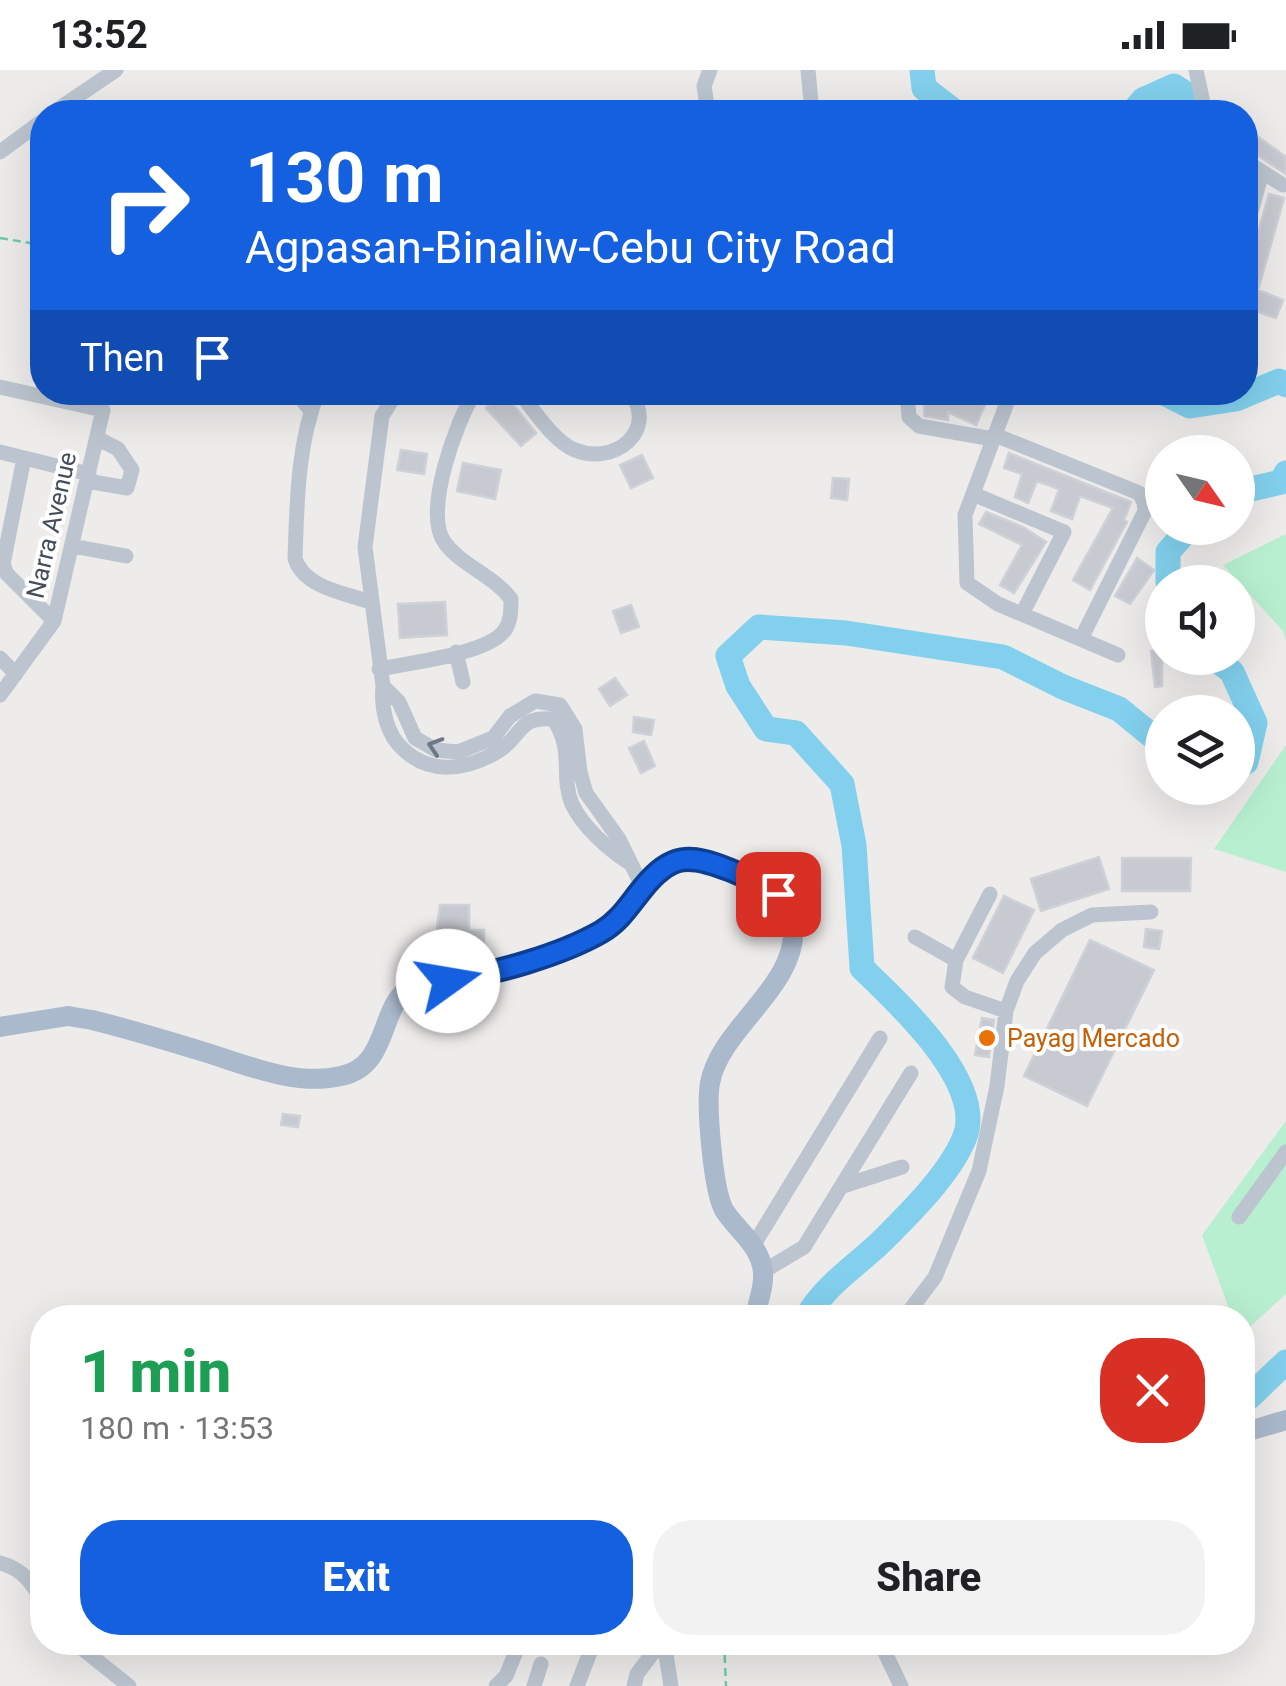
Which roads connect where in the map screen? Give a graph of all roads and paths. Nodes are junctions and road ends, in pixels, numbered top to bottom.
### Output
1 (116, 70) edge
2 (710, 70) edge
3 (808, 70) edge
4 (1196, 70) edge
5 (72, 100) edge
6 (706, 100) edge
7 (809, 100) edge
8 (1202, 100) edge
9 (30, 130) edge
10 (0, 152) edge
11 (1258, 170) edge
12 (1262, 173) junction
13 (1283, 185) dead end
14 (1258, 187) edge
15 (0, 238) edge
16 (30, 244) edge
17 (0, 387) edge
18 (30, 394) edge
19 (81, 405) edge
20 (306, 405) edge
21 (313, 405) edge
22 (389, 405) edge
23 (467, 405) edge
24 (531, 405) edge
25 (639, 405) edge
26 (908, 405) edge
27 (1006, 405) edge
28 (311, 411) junction
29 (994, 437) junction
30 (97, 438) junction
31 (0, 452) edge
32 (24, 458) junction
33 (88, 478) junction
34 (973, 494) junction
35 (72, 546) junction
36 (126, 556) dead end
37 (370, 602) junction
38 (1022, 614) junction
39 (54, 620) junction
40 (1081, 639) junction
41 (456, 652) junction
42 (1118, 655) dead end
43 (0, 658) edge
44 (16, 674) junction
45 (381, 678) junction
46 (463, 682) dead end
47 (0, 695) edge
48 (586, 793) junction
49 (572, 804) junction
50 (628, 862) junction
51 (643, 888) junction
52 (990, 894) dead end
53 (1151, 912) dead end
54 (915, 937) dead end
55 (956, 960) junction
56 (1006, 1012) junction
57 (0, 1026) edge
58 (880, 1038) dead end
59 (911, 1073) dead end
60 (1286, 1152) edge
61 (902, 1167) dead end
62 (843, 1186) junction
63 (1239, 1217) dead end
64 (754, 1246) junction
65 (764, 1271) junction
66 (757, 1305) edge
67 (914, 1305) edge
68 (1286, 1420) edge
69 (1255, 1430) edge
70 (0, 1563) edge
71 (30, 1586) edge
72 (90, 1655) edge
73 (515, 1655) edge
74 (589, 1655) edge
75 (652, 1655) edge
76 (665, 1655) edge
77 (725, 1655) edge
78 (886, 1655) edge
79 (541, 1664) dead end
80 (128, 1686) edge
81 (496, 1686) edge
82 (534, 1686) edge
83 (577, 1686) edge
84 (634, 1686) edge
85 (670, 1686) edge
86 (726, 1686) edge
87 (901, 1686) edge

1 - 5 street
2 - 6 street
3 - 7 street
4 - 8 street
9 - 10 street
11 - 12 street
12 - 13 street
12 - 14 street
15 - 16 path
17 - 18 street, Narra Avenue
19 - 30 street, Narra Avenue
20 - 28 street
21 - 28 street
22 - 37 street
23 - 41 street
24 - 25 street
26 - 29 street
27 - 29 street
28 - 37 street
29 - 34 street
29 - 40 street
30 - 33 street, Narra Avenue
30 - 33 street
31 - 32 street
32 - 33 street
32 - 39 street
33 - 35 street, Narra Avenue
34 - 38 street
34 - 38 street
35 - 36 street
35 - 39 street, Narra Avenue
37 - 45 street
38 - 40 street
39 - 44 street, Narra Avenue
40 - 42 street
41 - 45 street
41 - 46 street
43 - 44 street
44 - 47 street, Narra Avenue
48 -> 45 street
45 - 49 street
48 - 49 street
48 - 50 street
49 - 50 street
50 - 51 street
51 - 57 main road
51 - 64 main road
52 - 55 street
53 - 56 street
54 - 55 street
55 - 56 street
56 - 67 street
58 - 64 street
59 - 62 street
60 - 63 street
61 - 62 street
62 - 65 street
64 - 65 main road
65 - 66 main road
68 - 69 main road
70 - 71 street
72 - 80 street
73 - 81 street
74 - 83 street
75 - 84 street
76 - 85 street
77 - 86 path
78 - 87 street
79 - 82 street

